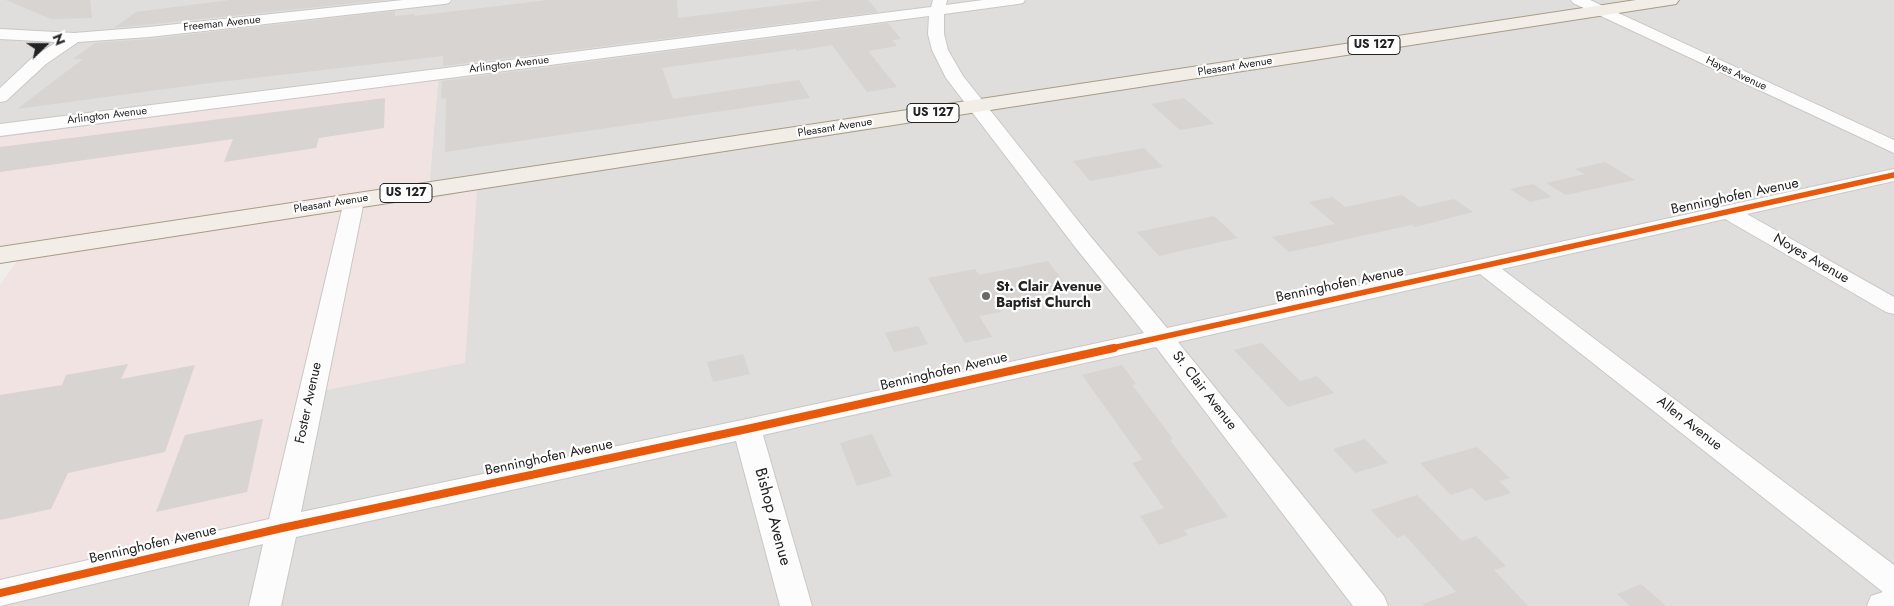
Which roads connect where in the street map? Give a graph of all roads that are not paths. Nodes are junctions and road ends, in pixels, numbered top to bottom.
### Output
1 (444, 0) edge
2 (1018, 0) edge
3 (1578, 0) edge
4 (1670, 0) edge
5 (396, 3) edge
6 (939, 5) edge
7 (1601, 11) junction
8 (0, 34) edge
9 (74, 38) junction
10 (0, 97) edge
11 (979, 106) junction
12 (0, 130) edge
13 (1894, 147) edge
14 (1894, 175) edge
15 (354, 201) junction
16 (1727, 211) junction
17 (0, 255) edge
18 (1484, 266) junction
19 (1894, 307) edge
20 (1161, 337) junction
21 (747, 429) junction
22 (282, 528) junction
23 (1894, 582) edge
24 (0, 593) edge
25 (1894, 602) edge
26 (265, 606) edge
27 (796, 606) edge
28 (1372, 606) edge
29 (1883, 606) edge

1 - 5 street, Freeman Avenue
2 - 6 street, Arlington Avenue
3 - 7 street, Hayes Avenue
4 - 7 main road, Pleasant Avenue / US 127
5 - 9 street, Freeman Avenue
6 - 11 street, St. Clair Avenue
6 - 12 street, Arlington Avenue
7 - 11 main road, Pleasant Avenue / US 127
7 - 13 street, Hayes Avenue
8 - 9 street, Freeman Avenue
9 - 10 street
11 - 15 main road, Pleasant Avenue / US 127
11 - 20 street, St. Clair Avenue
14 - 16 street, Benninghofen Avenue
15 - 17 main road, Pleasant Avenue / US 127
15 - 22 street, Foster Avenue
16 - 18 street, Benninghofen Avenue
16 - 19 street, Noyes Avenue
18 - 20 street, Benninghofen Avenue
18 - 23 street, Allen Avenue
20 - 21 street, Benninghofen Avenue
20 - 28 street, St. Clair Avenue
21 - 22 street, Benninghofen Avenue
21 - 27 street, Bishop Avenue
22 - 24 street, Benninghofen Avenue
22 - 26 street, Foster Avenue
25 - 29 street

